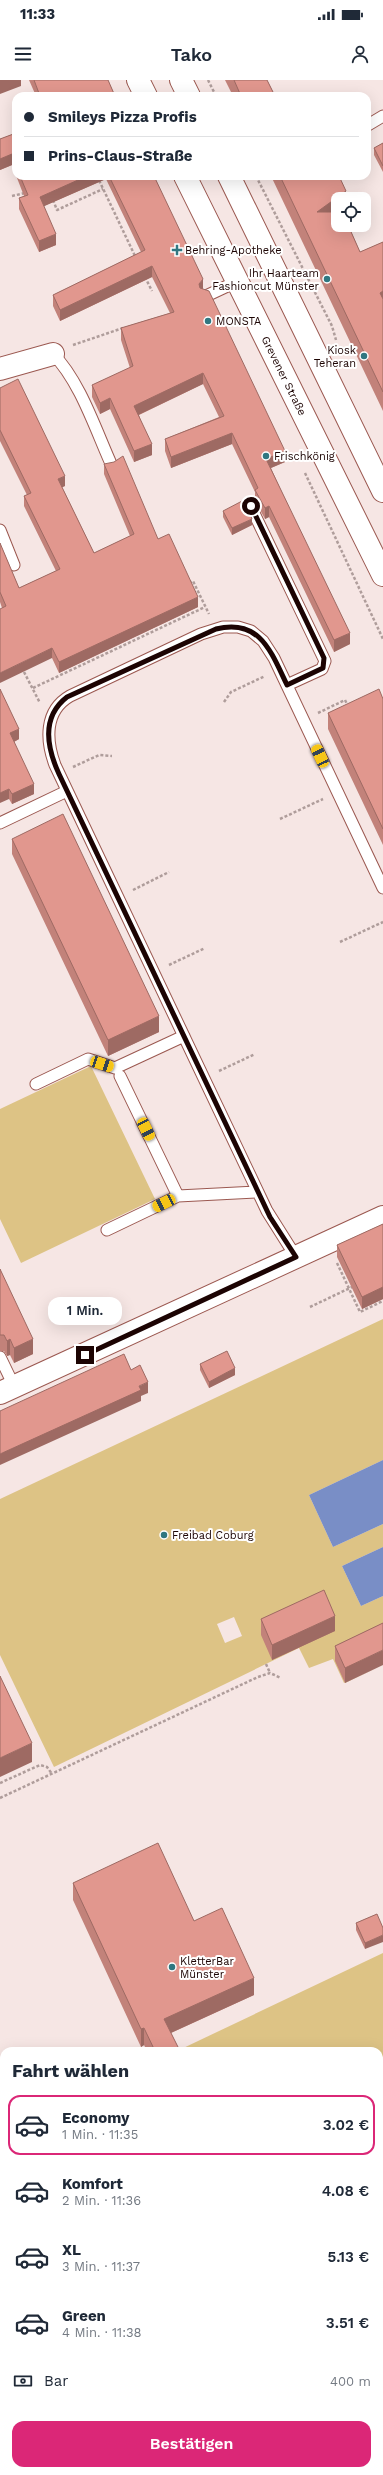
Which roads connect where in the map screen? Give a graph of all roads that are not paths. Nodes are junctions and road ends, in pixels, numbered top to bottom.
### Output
1 (138, 80) edge
2 (181, 80) edge
3 (144, 92) edge
4 (187, 92) edge
5 (383, 116) edge
6 (371, 123) edge
7 (187, 180) edge
8 (231, 180) edge
9 (238, 281) junction
10 (206, 296) edge
11 (53, 354) joint
12 (0, 369) edge
13 (112, 466) edge
14 (383, 491) edge
15 (251, 506) dead end
16 (0, 530) edge
17 (14, 565) dead end
18 (383, 575) edge
19 (287, 685) junction
20 (67, 791) junction
21 (0, 823) edge
22 (383, 888) edge
23 (184, 1036) junction
24 (120, 1076) dead end
25 (44, 1083) dead end
26 (258, 1192) junction
27 (178, 1196) junction
28 (383, 1217) edge
29 (107, 1230) dead end
30 (296, 1257) junction
31 (0, 1357) edge
32 (7, 1390) edge

1 - 3 main road
2 - 4 main road
5 - 6 lane
7 - 9 main road, Grevener Straße
8 - 14 main road
9 - 10 lane
9 - 18 main road, Grevener Straße
11 - 12 main road
11 - 13 lane
15 - 19 lane
16 - 17 lane
19 - 20 lane
19 - 22 lane
20 - 21 lane
20 - 23 lane
23 - 25 lane
23 - 26 lane
24 - 27 lane
26 - 27 lane
26 - 30 lane
27 - 29 lane
28 - 30 main road
30 - 32 main road
31 - 32 lane

